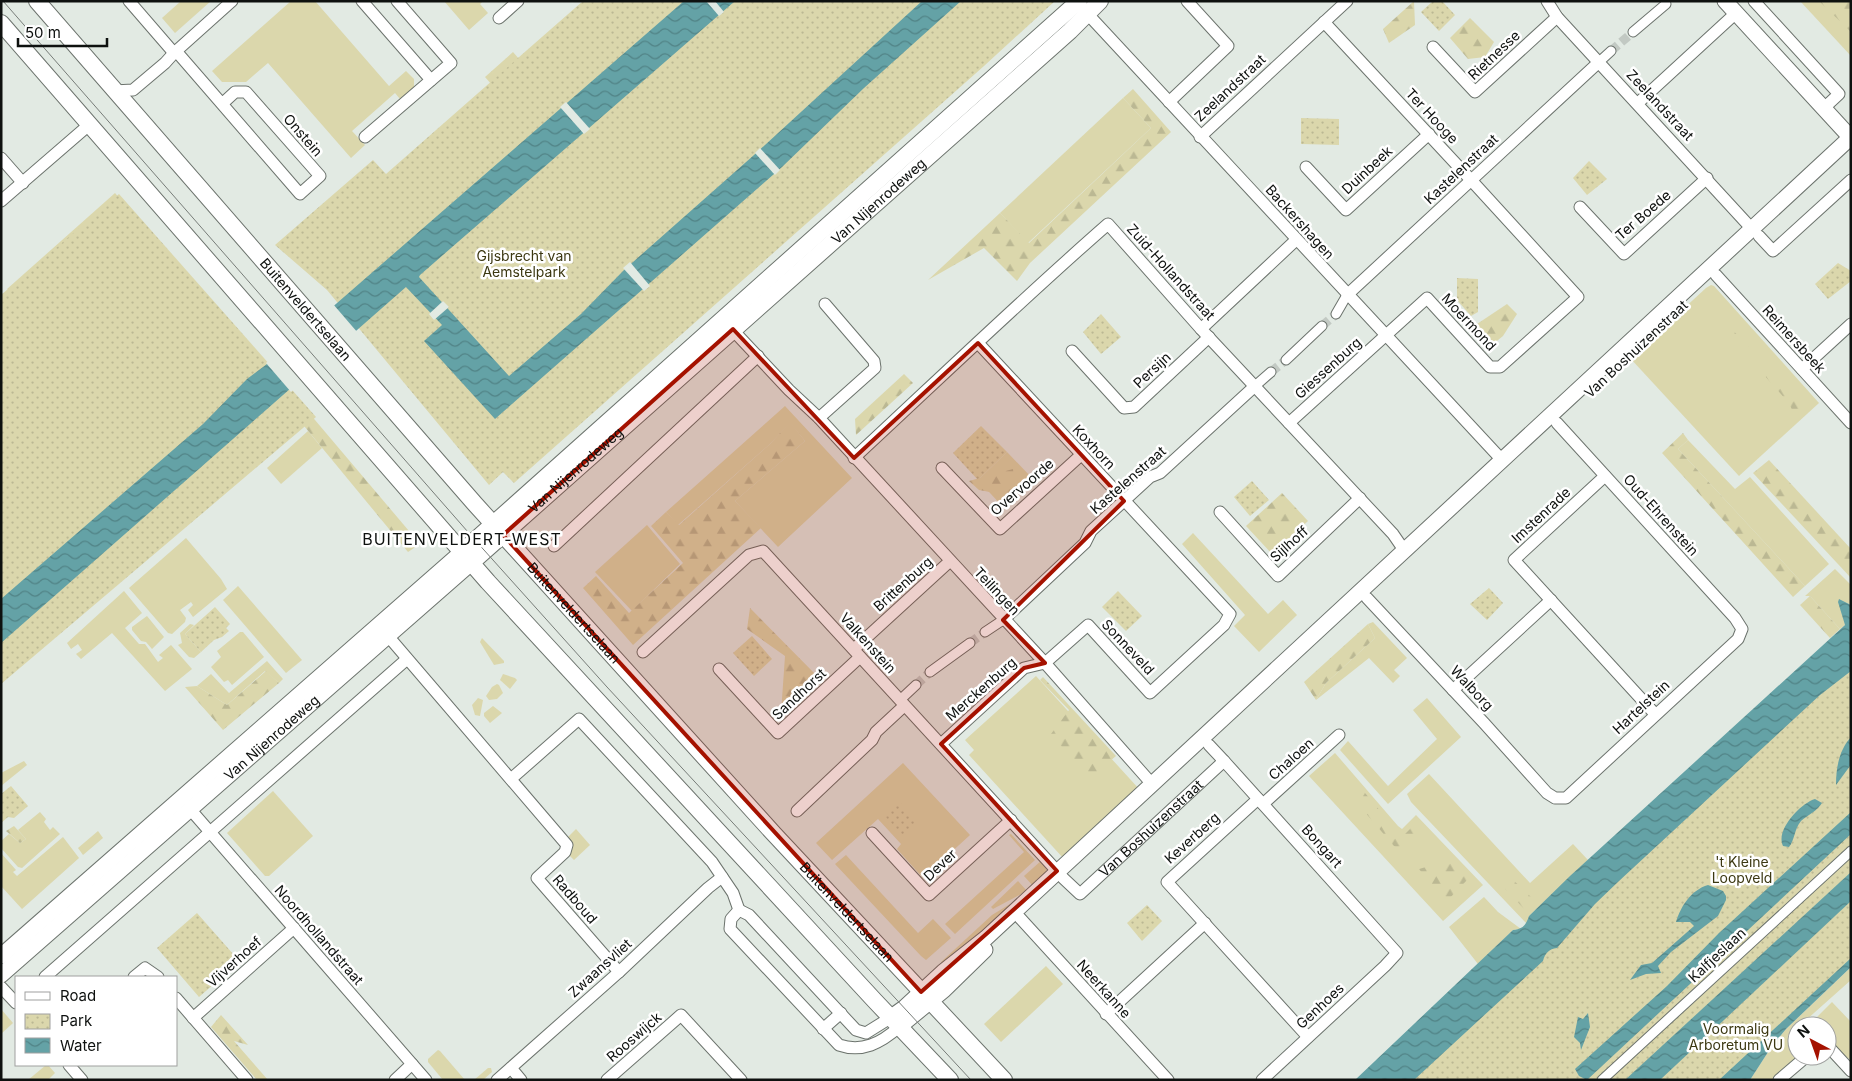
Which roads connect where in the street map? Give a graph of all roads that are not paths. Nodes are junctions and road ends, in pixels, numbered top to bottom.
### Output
1 (37, 1) edge
2 (129, 1) edge
3 (232, 1) edge
4 (362, 1) edge
5 (397, 1) edge
6 (518, 1) edge
7 (1100, 1) edge
8 (1187, 1) edge
9 (1347, 1) edge
10 (1725, 1) edge
11 (1754, 1) edge
12 (1549, 2) edge
13 (1666, 4) dead end
14 (1081, 6) edge
15 (1736, 13) junction
16 (1557, 17) junction
17 (499, 18) dead end
18 (1324, 22) junction
19 (1, 23) edge
20 (1633, 32) tunnel mouth
21 (1433, 47) dead end
22 (1611, 51) tunnel mouth
23 (175, 52) junction
24 (1599, 62) junction
25 (431, 80) junction
26 (114, 91) junction
27 (1169, 102) junction
28 (1638, 103) junction
29 (222, 104) junction
30 (1824, 108) junction
31 (90, 124) junction
32 (1429, 134) junction
33 (366, 137) dead end
34 (1200, 137) junction
35 (1851, 137) edge
36 (1851, 150) edge
37 (1, 158) edge
38 (1306, 167) dead end
39 (1707, 178) junction
40 (1471, 180) junction
41 (1851, 180) edge
42 (23, 183) junction
43 (1, 202) edge
44 (1580, 207) dead end
45 (1756, 232) junction
46 (1296, 240) junction
47 (1713, 272) junction
48 (1347, 295) junction
49 (1578, 297) joint
50 (824, 304) dead end
51 (1336, 314) tunnel mouth
52 (728, 324) junction
53 (1851, 324) edge
54 (1322, 326) tunnel mouth
55 (1205, 333) junction
56 (1386, 336) junction
57 (978, 343) junction
58 (1072, 351) dead end
59 (758, 356) junction
60 (1286, 360) tunnel mouth
61 (1802, 369) junction
62 (1272, 372) tunnel mouth
63 (1255, 386) junction
64 (819, 418) junction
65 (1553, 419) junction
66 (1851, 422) edge
67 (1289, 423) junction
68 (1081, 455) junction
69 (854, 458) junction
70 (1506, 463) junction
71 (942, 468) dead end
72 (1605, 476) junction
73 (1360, 498) junction
74 (1124, 501) junction
75 (1220, 512) dead end
76 (498, 529) junction
77 (554, 546) dead end
78 (1407, 555) junction
79 (466, 557) junction
80 (949, 562) junction
81 (1364, 595) junction
82 (1551, 600) junction
83 (1230, 614) joint
84 (1003, 620) junction
85 (1742, 629) joint
86 (985, 632) tunnel mouth
87 (388, 636) junction
88 (970, 643) tunnel mouth
89 (643, 652) dead end
90 (857, 653) junction
91 (407, 659) junction
92 (1045, 663) junction
93 (719, 669) dead end
94 (930, 672) tunnel mouth
95 (916, 685) tunnel mouth
96 (1454, 690) junction
97 (902, 703) junction
98 (1655, 714) junction
99 (1339, 735) dead end
100 (1206, 741) junction
101 (941, 744) junction
102 (1224, 761) junction
103 (511, 779) junction
104 (1155, 787) junction
105 (1555, 798) joint
106 (1260, 802) junction
107 (190, 809) junction
108 (797, 811) dead end
109 (1011, 820) junction
110 (210, 831) junction
111 (872, 833) dead end
112 (1851, 851) edge
113 (1060, 874) junction
114 (722, 877) junction
115 (739, 910) junction
116 (1017, 915) junction
117 (1205, 923) junction
118 (294, 928) junction
119 (1396, 953) joint
120 (1, 956) edge
121 (619, 972) junction
122 (1, 975) edge
123 (46, 976) edge
124 (135, 976) edge
125 (156, 976) edge
126 (1, 987) edge
127 (926, 996) junction
128 (178, 1000) edge
129 (15, 1002) edge
130 (841, 1013) junction
131 (1106, 1014) junction
132 (193, 1018) junction
133 (895, 1022) junction
134 (823, 1029) junction
135 (1308, 1037) junction
136 (1837, 1056) edge
137 (412, 1064) junction
138 (70, 1066) edge
139 (1795, 1066) edge
140 (511, 1068) junction
141 (1851, 1071) edge
142 (82, 1080) edge
143 (247, 1080) edge
144 (394, 1080) edge
145 (426, 1080) edge
146 (497, 1080) edge
147 (521, 1080) edge
148 (608, 1080) edge
149 (741, 1080) edge
150 (950, 1080) edge
151 (1004, 1080) edge
152 (1168, 1080) edge
153 (1262, 1080) edge
154 (1602, 1080) edge
155 (1779, 1080) edge

1 - 26 main road, Buitenveldertselaan
2 - 23 street, Onstein
3 - 23 street
4 - 25 street
5 - 25 street
6 - 17 street
7 - 14 main road, Van Nijenrodeweg
8 - 27 street
9 - 18 street, Zeelandstraat
10 - 15 street
11 - 30 street
12 - 16 street, Zeelandstraat
13 - 20 street
14 - 27 street, Backershagen
14 - 52 main road, Van Nijenrodeweg
15 - 28 street
15 - 30 street
16 - 21 street, Rietnesse
16 - 24 street, Zeelandstraat
18 - 32 street, Ter Hooge
18 - 34 street, Zeelandstraat
19 - 31 main road
22 - 24 street, Kastelenstraat
23 - 26 street
23 - 29 street, Onstein
24 - 28 street, Zeelandstraat
24 - 40 street, Kastelenstraat
25 - 33 street
26 - 76 main road, Buitenveldertselaan
27 - 34 street, Backershagen
28 - 39 street, Zeelandstraat
29 - 29 street, Onstein
30 - 35 street
31 - 42 street
31 - 79 main road
32 - 38 street, Duinbeek
32 - 40 street, Ter Hooge
34 - 46 street, Backershagen
35 - 45 street, Van Boshuizenstraat
36 - 45 street, Van Boshuizenstraat
37 - 42 street
39 - 44 street, Ter Boede
39 - 45 street, Zeelandstraat
40 - 48 street, Kastelenstraat
40 - 49 street, Ter Hooge
41 - 45 street
42 - 43 street
45 - 47 street, Van Boshuizenstraat
46 - 48 street, Backershagen
46 - 55 street
47 - 61 street, Reimersbeek
47 - 65 street, Van Boshuizenstraat
48 - 51 street, Kastelenstraat
48 - 56 street, Backershagen
49 - 56 street, Moermond
50 - 64 street
52 - 59 street, Teilingen
52 - 76 main road, Van Nijenrodeweg
53 - 61 street
54 - 60 street
55 - 57 street, Zuid-Hollandstraat
55 - 58 street, Persijn
55 - 63 street, Zuid-Hollandstraat
56 - 67 street, Giessenburg
56 - 70 street, Backershagen
57 - 68 street, Koxhorn
57 - 69 street, Zuid-Hollandstraat
59 - 64 street, Teilingen
59 - 77 street
61 - 66 street, Reimersbeek
62 - 63 street, Kastelenstraat
63 - 67 street, Zuid-Hollandstraat
63 - 74 street, Kastelenstraat
64 - 69 street, Teilingen
65 - 70 street, Van Boshuizenstraat
65 - 72 street, Oud-Ehrenstein
67 - 73 street, Zuid-Hollandstraat
68 - 71 street, Overvoorde
68 - 74 street, Koxhorn
69 - 80 street, Teilingen
70 - 78 street, Van Boshuizenstraat
72 - 82 street, Imstenrade
72 - 85 street, Oud-Ehrenstein
73 - 75 street, Sijlhoff
73 - 78 street, Zuid-Hollandstraat
74 - 83 street, Koxhorn
74 - 84 street, Kastelenstraat
76 - 79 main road, Van Nijenrodeweg
76 - 127 main road, Buitenveldertselaan
78 - 81 street, Van Boshuizenstraat
79 - 87 street, Van Nijenrodeweg
79 - 120 street, Van Nijenrodeweg
79 - 133 main road
80 - 84 street, Teilingen
80 - 90 street, Brittenburg
81 - 96 street, Walborg
81 - 100 street, Van Boshuizenstraat
82 - 96 street
82 - 98 street, Imstenrade
83 - 92 street, Sonneveld
84 - 86 street, Kastelenstraat
84 - 92 street, Teilingen
85 - 98 street, Hartelstein
87 - 91 street, Radboud
87 - 107 street, Van Nijenrodeweg
88 - 94 street
89 - 90 street, Valkenstein
90 - 93 street, Sandhorst
90 - 97 street, Valkenstein
91 - 103 street, Radboud
91 - 110 street
92 - 101 street, Merckenburg
92 - 104 street, Teilingen
95 - 97 street
96 - 105 street, Walborg
97 - 101 street, Valkenstein
97 - 108 street
98 - 105 street, Hartelstein
99 - 106 street, Chaloen
100 - 102 street
100 - 104 street, Van Boshuizenstraat
101 - 109 street, Valkenstein
102 - 106 street, Bongart
102 - 113 street, Van Boshuizenstraat
103 - 114 street
103 - 121 street, Radboud
104 - 113 street, Van Boshuizenstraat
106 - 117 street, Keverberg
106 - 119 street, Bongart
107 - 110 street, Noordhollandstraat
107 - 122 street, Van Nijenrodeweg
109 - 111 street, Dever
109 - 113 street, Valkenstein
110 - 118 street, Noordhollandstraat
110 - 123 street
112 - 154 street, Kalfjeslaan
113 - 116 street, Van Boshuizenstraat
114 - 115 street
114 - 121 street, Zwaansvliet
115 - 130 street
115 - 134 street
116 - 127 street, Van Boshuizenstraat
116 - 131 street, Neerkanne
117 - 131 street
117 - 135 street, Keverberg
118 - 132 street, Vijverhoef
118 - 137 street, Noordhollandstraat
119 - 135 street, Genhoes
121 - 140 street, Zwaansvliet
124 - 125 street
126 - 129 street
127 - 133 street, Van Boshuizenstraat
127 - 151 main road, Buitenveldertselaan
128 - 132 street
130 - 133 street
130 - 134 street
131 - 152 street, Neerkanne
132 - 143 street
133 - 134 street
133 - 150 main road
135 - 153 street, Genhoes
136 - 141 street
137 - 144 street
137 - 145 street, Noordhollandstraat
138 - 142 street
139 - 155 street
140 - 146 street, Zwaansvliet
140 - 147 street
148 - 149 street, Rooswijck

